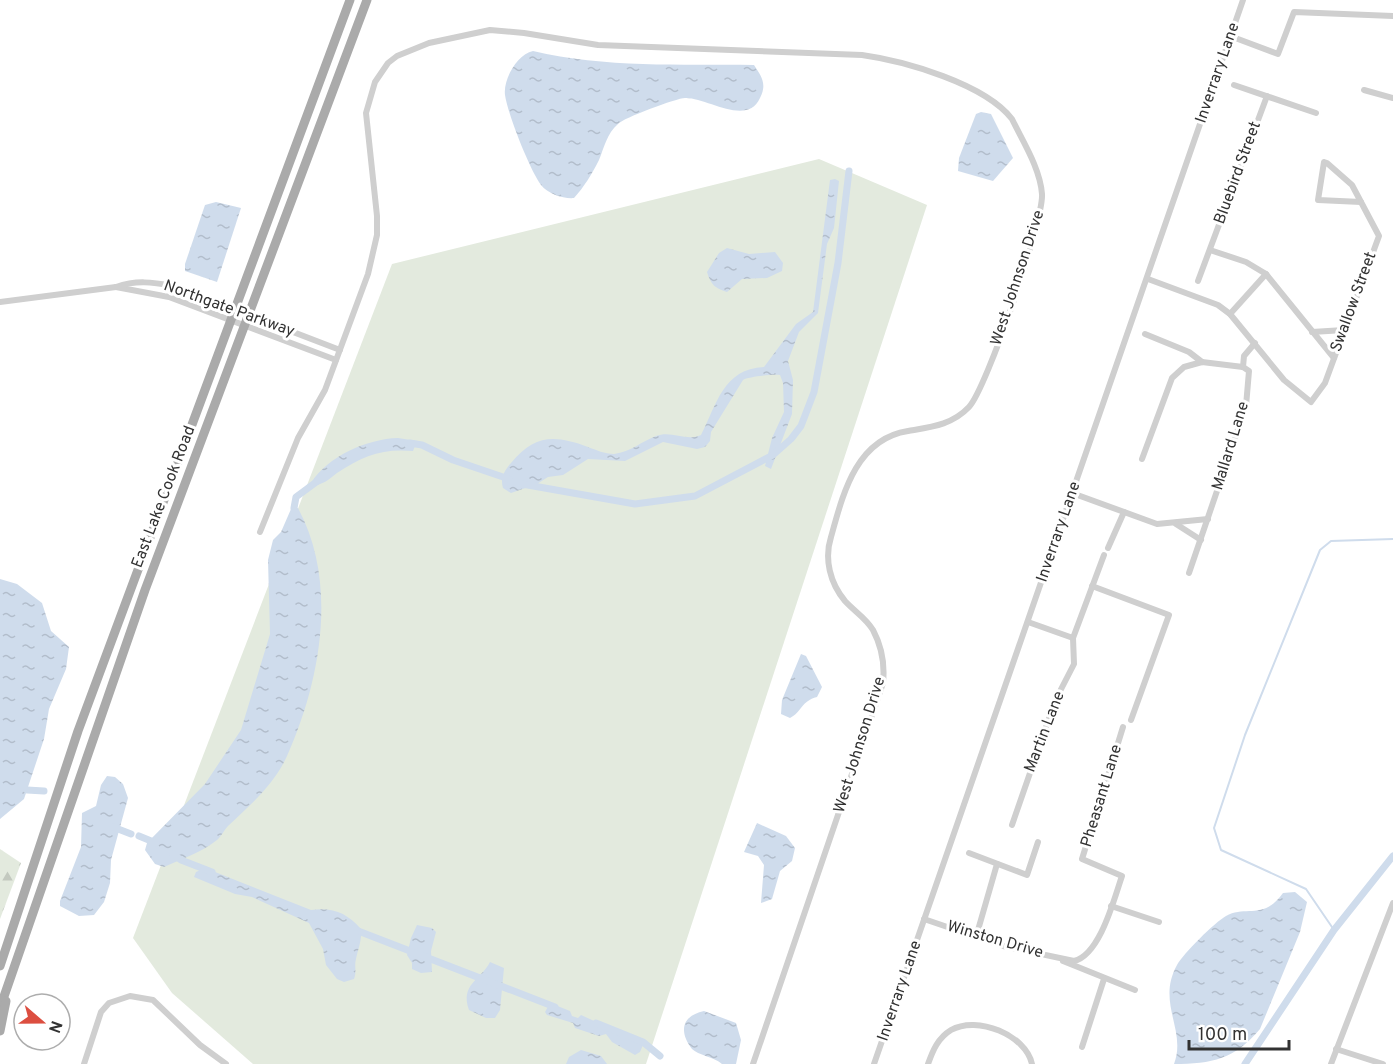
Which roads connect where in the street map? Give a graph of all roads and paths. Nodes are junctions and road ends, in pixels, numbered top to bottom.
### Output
1 (350, 0) edge
2 (367, 0) edge
3 (1243, 0) edge
4 (1392, 16) edge
5 (1230, 36) junction
6 (1234, 85) dead end
7 (1364, 90) dead end
8 (1267, 96) junction
9 (1393, 98) edge
10 (1316, 113) dead end
11 (1361, 202) junction
12 (1210, 250) junction
13 (1266, 274) junction
14 (1148, 279) junction
15 (1198, 281) dead end
16 (116, 287) junction
17 (0, 302) edge
18 (234, 309) junction
19 (1230, 314) junction
20 (249, 315) junction
21 (230, 320) junction
22 (245, 326) junction
23 (1344, 330) junction
24 (1312, 332) junction
25 (1145, 334) dead end
26 (1255, 343) junction
27 (339, 351) junction
28 (1334, 358) junction
29 (336, 360) junction
30 (1202, 362) junction
31 (1243, 367) junction
32 (1142, 459) dead end
33 (1072, 493) junction
34 (1124, 512) junction
35 (1208, 519) junction
36 (1176, 524) junction
37 (260, 532) dead end
38 (1201, 540) junction
39 (1108, 548) dead end
40 (1104, 555) dead end
41 (1189, 573) dead end
42 (1092, 586) junction
43 (1028, 622) junction
44 (1073, 638) junction
45 (107, 652) junction
46 (122, 657) junction
47 (1131, 720) dead end
48 (1123, 727) dead end
49 (1012, 825) dead end
50 (1038, 842) dead end
51 (969, 853) dead end
52 (997, 864) junction
53 (1122, 876) joint
54 (1393, 903) edge
55 (1112, 906) junction
56 (924, 919) junction
57 (1390, 919) edge
58 (1159, 922) dead end
59 (976, 937) junction
60 (8, 943) junction
61 (1052, 956) junction
62 (0, 958) edge
63 (0, 966) edge
64 (10, 979) junction
65 (1104, 979) junction
66 (1136, 990) dead end
67 (0, 1008) edge
68 (0, 1031) edge
69 (1082, 1047) dead end
70 (1336, 1049) junction
71 (84, 1064) edge
72 (226, 1064) edge
73 (753, 1064) edge
74 (874, 1064) edge
75 (928, 1064) edge
76 (1032, 1064) edge
77 (1331, 1064) edge
78 (1383, 1064) edge

1 - 18 main road, East Lake Cook Road
2 - 20 main road, East Lake Cook Road
3 - 5 street, Inverrary Lane
4 - 5 street
5 - 14 street, Inverrary Lane
6 - 8 street
7 - 9 street
8 - 10 street
8 - 12 street, Bluebird Street
11 - 11 street, Swallow Street
11 - 23 street, Swallow Street
12 - 13 street
12 - 15 street, Bluebird Street
13 - 19 street
13 - 24 street
14 - 19 street
14 - 33 street, Inverrary Lane
16 - 17 street, Northgate Parkway
16 - 18 street, Northgate Parkway
16 - 21 street, Northgate Parkway
18 - 20 street, Northgate Parkway
18 - 21 main road, East Lake Cook Road
19 - 26 street
20 - 22 main road, East Lake Cook Road
20 - 27 street, Northgate Parkway
21 - 22 street, Northgate Parkway
21 - 45 main road, East Lake Cook Road
22 - 29 street, Northgate Parkway
22 - 46 main road, East Lake Cook Road
23 - 24 street
23 - 28 street, Swallow Street
24 - 28 street
25 - 30 street
26 - 28 street, Swallow Street
26 - 31 street
27 - 29 street, West Johnson Drive
27 - 73 street, West Johnson Drive
29 - 37 street, West Johnson Drive
30 - 31 street
30 - 32 street
31 - 35 street, Mallard Lane
33 - 34 street
33 - 43 street, Inverrary Lane
34 - 36 street
34 - 39 street
35 - 36 street
35 - 38 street
36 - 38 street
38 - 41 street
40 - 42 street, Martin Lane
42 - 44 street, Martin Lane
42 - 47 street
43 - 44 street
43 - 56 street, Inverrary Lane
44 - 49 street, Martin Lane
45 - 46 main road
45 - 60 main road, East Lake Cook Road
46 - 64 main road, East Lake Cook Road
48 - 53 street, Pheasant Lane
50 - 52 street
51 - 52 street
52 - 59 street
53 - 55 street, Winston Drive
54 - 57 street
55 - 58 street
55 - 61 street, Winston Drive
56 - 59 street, Winston Drive
56 - 74 street, Inverrary Lane
57 - 70 street
59 - 61 street, Winston Drive
60 - 62 main road
60 - 63 main road, East Lake Cook Road
61 - 65 street
64 - 67 main road, East Lake Cook Road
64 - 68 main road
65 - 66 street
65 - 69 street
70 - 77 street
70 - 78 street
71 - 72 street
75 - 76 street

